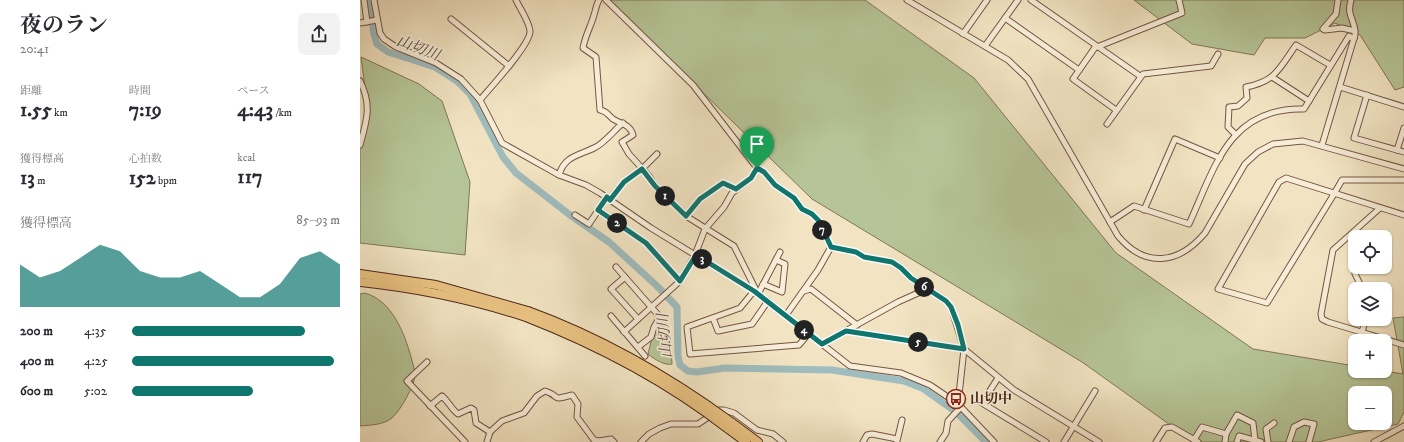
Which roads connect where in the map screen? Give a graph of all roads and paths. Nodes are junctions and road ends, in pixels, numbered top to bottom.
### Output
1 (364, 0) edge
2 (374, 0) edge
3 (516, 0) edge
4 (599, 0) edge
5 (606, 0) edge
6 (907, 0) edge
7 (987, 0) edge
8 (1018, 0) edge
9 (1031, 0) edge
10 (1179, 0) edge
11 (1338, 0) edge
12 (1351, 0) edge
13 (1005, 18) junction
14 (451, 19) dead end
15 (377, 20) junction
16 (367, 22) junction
17 (360, 23) edge
18 (1355, 31) junction
19 (964, 34) junction
20 (1354, 39) junction
21 (985, 46) junction
22 (1097, 46) junction
23 (1218, 54) dead end
24 (1330, 65) junction
25 (509, 66) junction
26 (1079, 70) junction
27 (1140, 76) junction
28 (1272, 77) junction
29 (360, 81) edge
30 (1340, 87) junction
31 (1367, 95) junction
32 (480, 100) junction
33 (1309, 101) junction
34 (1404, 107) edge
35 (1116, 110) junction
36 (623, 123) junction
37 (1107, 124) dead end
38 (1404, 128) edge
39 (1236, 135) junction
40 (360, 145) edge
41 (1322, 146) junction
42 (1397, 150) junction
43 (1404, 152) edge
44 (657, 154) dead end
45 (1220, 158) junction
46 (757, 168) junction
47 (642, 169) junction
48 (1404, 169) edge
49 (559, 175) junction
50 (1404, 180) edge
51 (736, 189) junction
52 (1334, 194) junction
53 (609, 198) junction
54 (1380, 208) junction
55 (598, 210) junction
56 (1144, 210) junction
57 (575, 215) dead end
58 (1404, 215) edge
59 (686, 216) junction
60 (1110, 222) junction
61 (705, 229) junction
62 (831, 247) junction
63 (780, 252) dead end
64 (696, 255) junction
65 (776, 260) junction
66 (616, 267) dead end
67 (360, 268) edge
68 (360, 274) edge
69 (1355, 274) dead end
70 (378, 276) junction
71 (625, 277) junction
72 (680, 281) junction
73 (1359, 282) edge
74 (360, 283) edge
75 (763, 284) junction
76 (927, 289) junction
77 (804, 291) junction
78 (756, 292) junction
79 (768, 301) junction
80 (651, 307) junction
81 (527, 314) junction
82 (786, 315) junction
83 (611, 316) dead end
84 (713, 318) junction
85 (638, 319) junction
86 (857, 325) junction
87 (1364, 326) edge
88 (846, 331) junction
89 (624, 332) junction
90 (1362, 332) junction
91 (808, 334) junction
92 (822, 344) junction
93 (1404, 345) edge
94 (638, 347) junction
95 (964, 349) junction
96 (645, 356) dead end
97 (427, 362) dead end
98 (998, 378) junction
99 (1096, 391) dead end
100 (430, 406) junction
101 (959, 407) junction
102 (902, 420) dead end
103 (1274, 423) dead end
104 (729, 425) junction
105 (1074, 426) junction
106 (1404, 426) edge
107 (490, 432) junction
108 (1226, 434) junction
109 (1255, 440) junction
110 (897, 441) edge
111 (1158, 441) edge
112 (1196, 441) edge
113 (465, 442) edge
114 (487, 442) edge
115 (614, 442) edge
116 (641, 442) edge
117 (746, 442) edge
118 (758, 442) edge
119 (783, 442) edge
120 (863, 442) edge
121 (940, 442) edge
122 (994, 442) edge
123 (1046, 442) edge
124 (1064, 442) edge
125 (1099, 442) edge
126 (1225, 442) edge
127 (1237, 442) edge
128 (1261, 442) edge
129 (1268, 442) edge
130 (1289, 442) edge
131 (1309, 442) edge
132 (1374, 442) edge

1 - 16 street
2 - 15 street
3 - 25 street
4 - 36 street
5 - 46 street
6 - 19 street
7 - 19 street
8 - 13 street
9 - 22 street
10 - 22 street
11 - 18 street
12 - 18 street
13 - 21 street
13 - 26 street
14 - 25 street
15 - 16 street
15 - 32 street
16 - 17 street
18 - 20 street
19 - 21 street
20 - 24 street
20 - 30 street
21 - 60 street
22 - 26 street
22 - 27 street
23 - 27 street
24 - 28 street
24 - 33 street
25 - 32 street
26 - 35 street
27 - 35 street
28 - 33 street
28 - 39 street
29 - 40 street
30 - 31 street
30 - 41 street
31 - 34 street
31 - 42 street
32 - 49 street
33 - 39 street
35 - 37 street
36 - 47 street
36 - 49 street
38 - 42 street
39 - 45 street
41 - 48 street
41 - 60 street
42 - 43 street
44 - 47 street
45 - 56 street
45 - 56 street
46 - 51 street
46 - 62 street
47 - 53 street
47 - 59 street
49 - 53 street
50 - 52 street
51 - 59 street
51 - 61 street
52 - 52 street
52 - 54 street
53 - 55 street
53 - 64 street
54 - 58 street
54 - 90 street
55 - 57 street
55 - 72 street
56 - 60 street
59 - 61 street
61 - 64 street
61 - 78 street
62 - 76 street
62 - 77 street
63 - 65 street
64 - 72 street
64 - 78 street
65 - 75 street
65 - 75 street
66 - 71 street
67 - 70 highway
68 - 70 highway
69 - 73 street
70 - 81 highway
71 - 80 street
71 - 85 street
72 - 80 street
74 - 81 highway
75 - 78 street
76 - 86 street
76 - 95 street
77 - 82 street
77 - 86 street
78 - 79 street
78 - 84 street
79 - 82 street
79 - 84 street
80 - 85 street
80 - 94 street
81 - 104 highway, bridge
82 - 91 street
83 - 89 street
84 - 91 street
85 - 89 street
86 - 88 street
87 - 90 street
88 - 92 street
88 - 95 street
89 - 94 street
90 - 93 street
91 - 92 street
92 - 101 street
94 - 96 street
95 - 98 street
95 - 101 street
97 - 100 street
98 - 105 street
98 - 123 street
99 - 105 street
100 - 107 street
100 - 113 street
101 - 121 street
101 - 122 street
102 - 110 street
103 - 129 street
104 - 117 highway
104 - 118 highway
105 - 124 street
105 - 125 street
106 - 132 street
107 - 114 street
107 - 115 street
108 - 109 street
108 - 112 street
108 - 126 street
109 - 127 street
109 - 128 street
110 - 120 street
111 - 112 street
116 - 119 street
130 - 131 street

